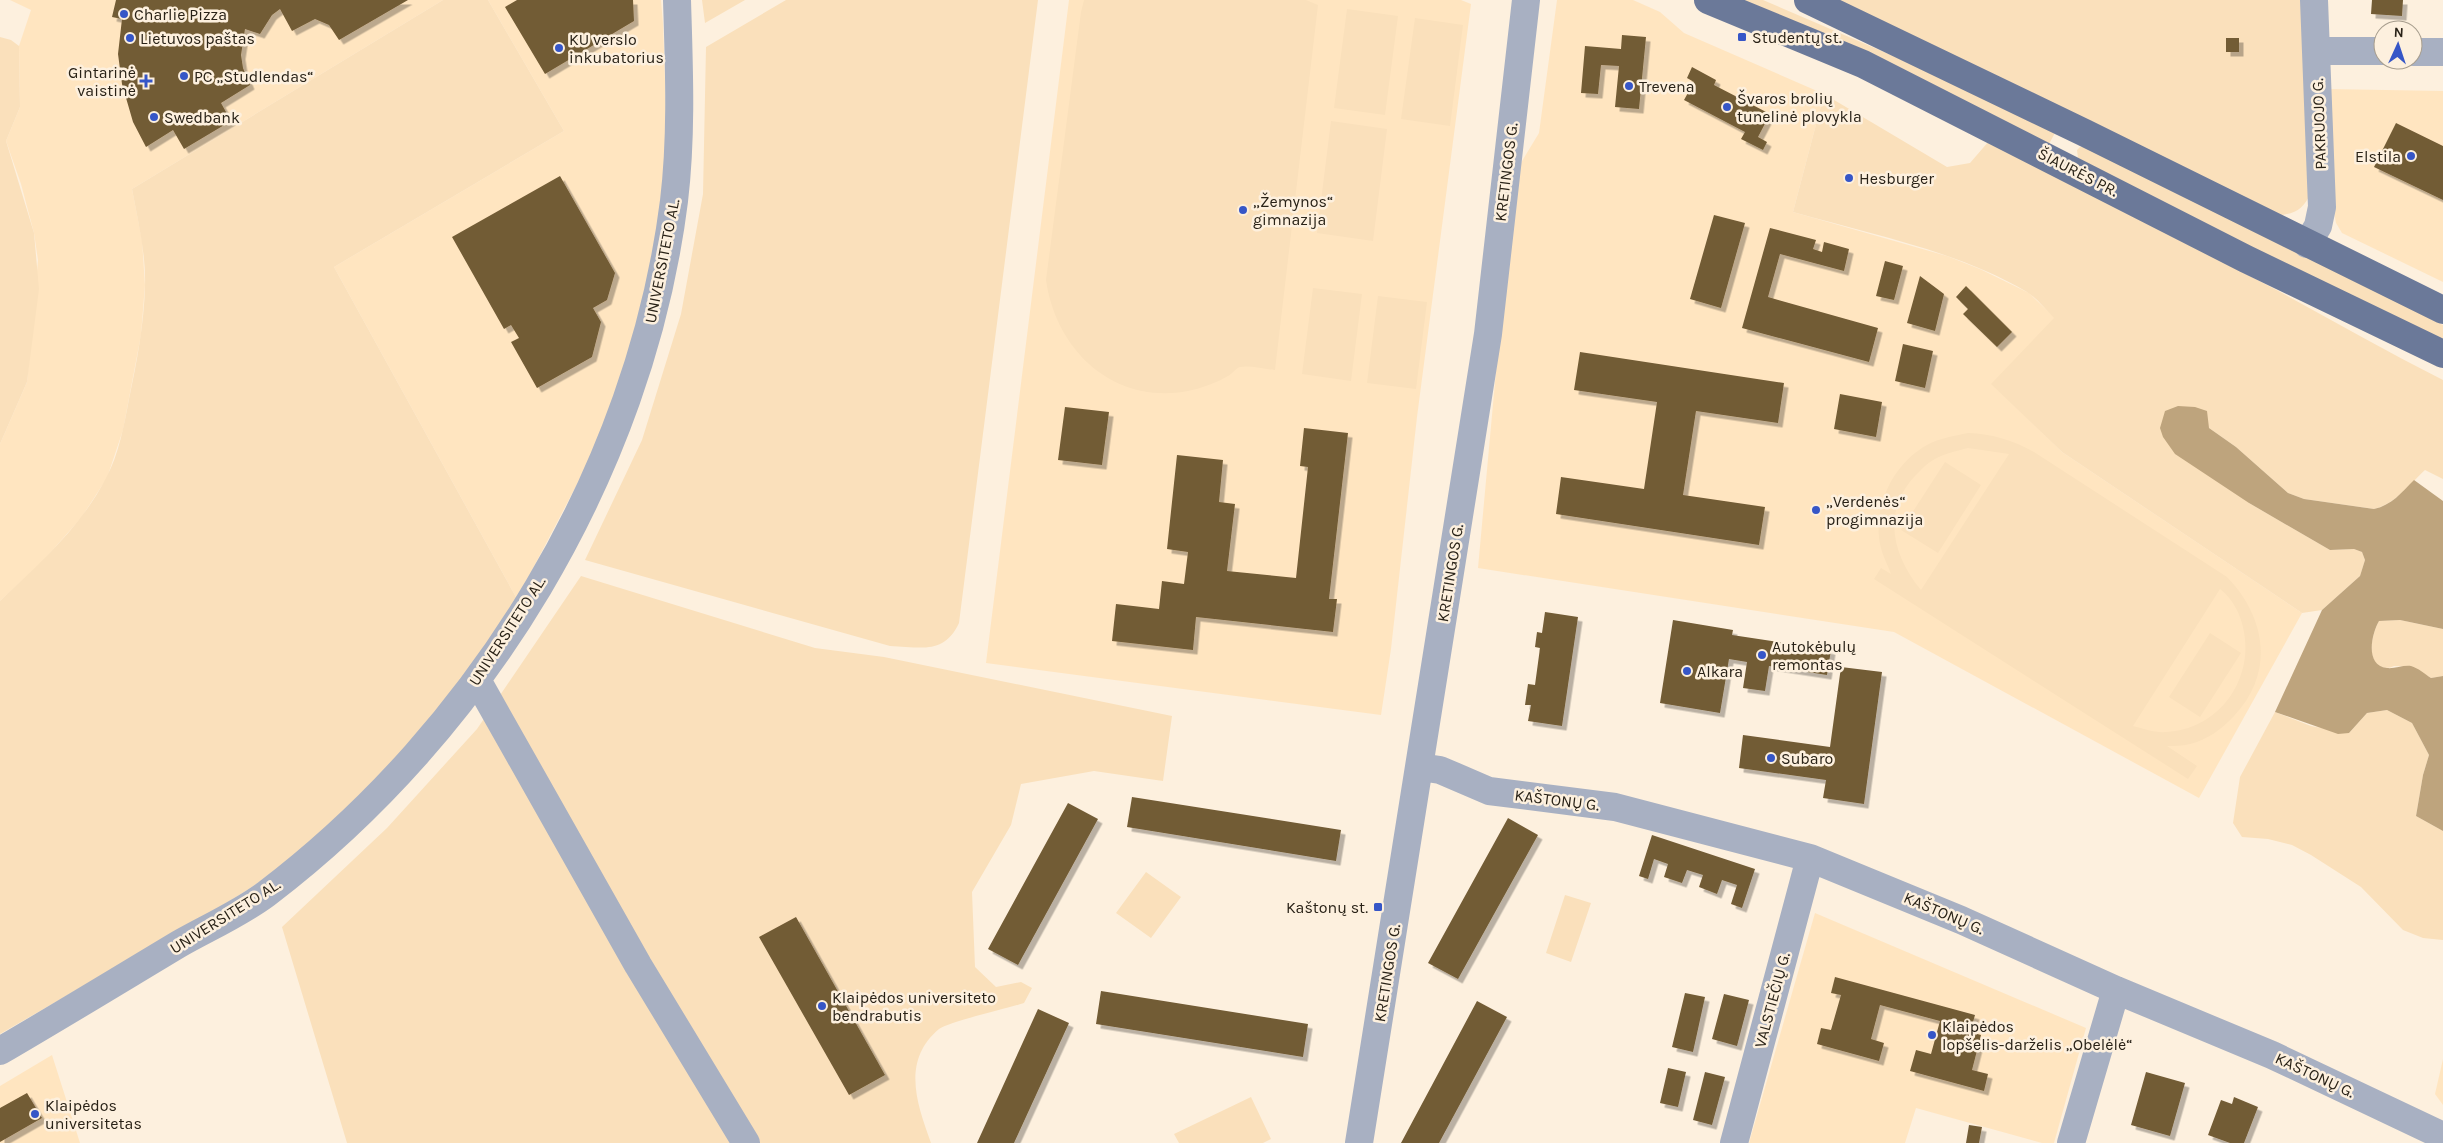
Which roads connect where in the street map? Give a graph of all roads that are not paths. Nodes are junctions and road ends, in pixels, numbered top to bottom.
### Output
1 (678, 0) edge
2 (1526, 0) edge
3 (1708, 0) edge
4 (1808, 0) edge
5 (2314, 0) edge
6 (2316, 51) junction
7 (2373, 51) edge
8 (2423, 52) edge
9 (2443, 52) edge
10 (2085, 133) junction
11 (2063, 165) junction
12 (2307, 244) junction
13 (2443, 310) edge
14 (2443, 354) edge
15 (477, 680) junction
16 (1420, 767) junction
17 (1810, 858) junction
18 (2116, 990) junction
19 (0, 1051) edge
20 (2443, 1136) edge
21 (746, 1143) edge
22 (1359, 1143) edge
23 (1734, 1143) edge
24 (2071, 1143) edge

1 - 15 street, UNIVERSITETO AL.
2 - 16 street, KRETINGOS G.
3 - 11 main road, ŠIAURĖS PR.
4 - 10 main road
5 - 6 street, PAKRUOJO G.
6 - 7 street
6 - 12 street, PAKRUOJO G.
8 - 9 street
10 - 11 main road
10 - 12 main road
11 - 14 main road, ŠIAURĖS PR.
12 - 13 main road
15 - 19 street, UNIVERSITETO AL.
15 - 21 street
16 - 17 street, KAŠTONŲ G.
16 - 22 street, KRETINGOS G.
17 - 18 street, KAŠTONŲ G.
17 - 23 street, VALSTIEČIŲ G.
18 - 20 street, KAŠTONŲ G.
18 - 24 street

